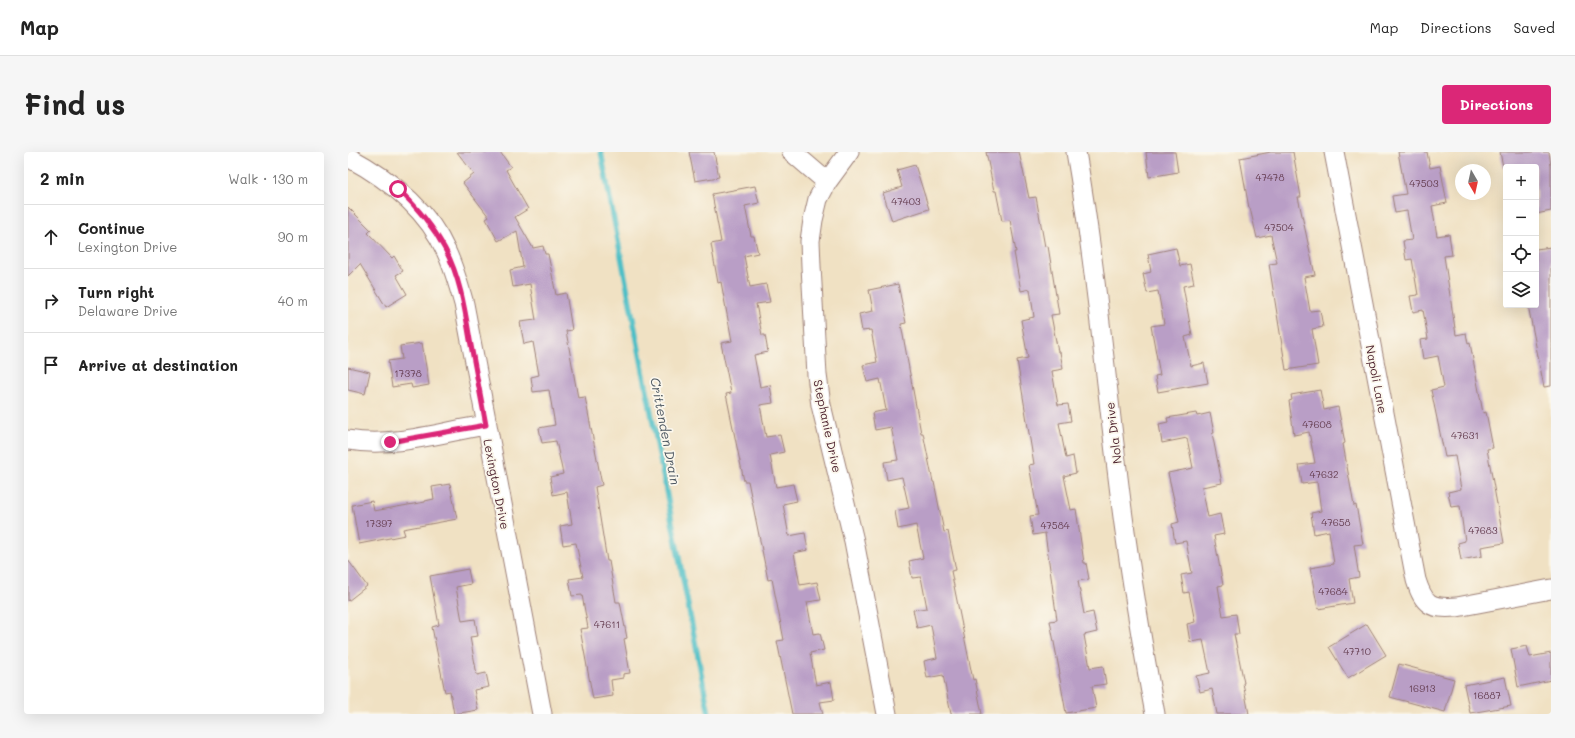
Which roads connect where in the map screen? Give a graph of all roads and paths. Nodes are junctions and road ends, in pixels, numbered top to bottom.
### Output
1 (792, 152) edge
2 (849, 152) edge
3 (1076, 152) edge
4 (1334, 152) edge
5 (348, 157) edge
6 (827, 182) junction
7 (486, 425) junction
8 (348, 440) edge
9 (1551, 590) edge
10 (542, 714) edge
11 (887, 714) edge
12 (1155, 714) edge

1 - 6 street
2 - 6 street, Stephanie Drive
3 - 12 street, Nola Drive
4 - 9 street, Napoli Lane
5 - 7 street, Lexington Drive
6 - 11 street, Stephanie Drive
7 - 8 street
7 - 10 street, Lexington Drive

